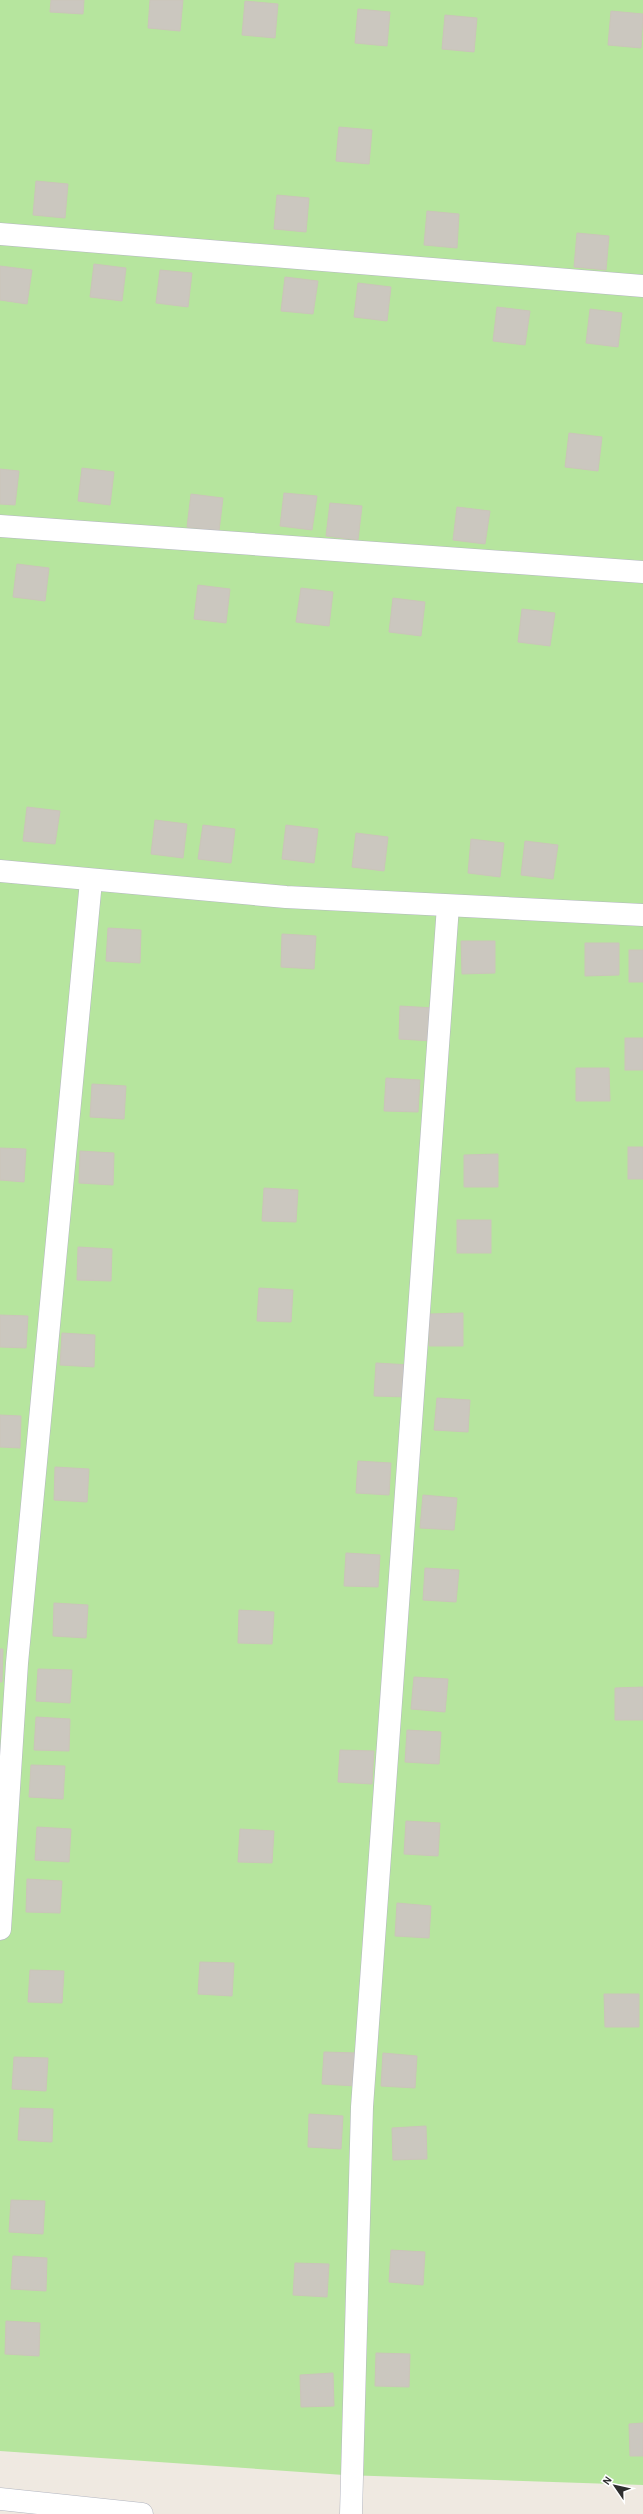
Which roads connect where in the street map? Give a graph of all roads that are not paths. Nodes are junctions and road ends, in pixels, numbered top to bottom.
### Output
1 (0, 234) edge
2 (643, 286) edge
3 (0, 526) edge
4 (643, 572) edge
5 (0, 871) edge
6 (91, 880) junction
7 (448, 906) junction
8 (643, 915) edge
9 (0, 1929) edge
10 (0, 2499) edge
11 (142, 2514) edge
12 (350, 2514) edge

1 - 2 lane
3 - 4 lane
5 - 6 lane
6 - 7 lane
6 - 9 lane
7 - 8 lane
7 - 12 lane
10 - 11 lane

